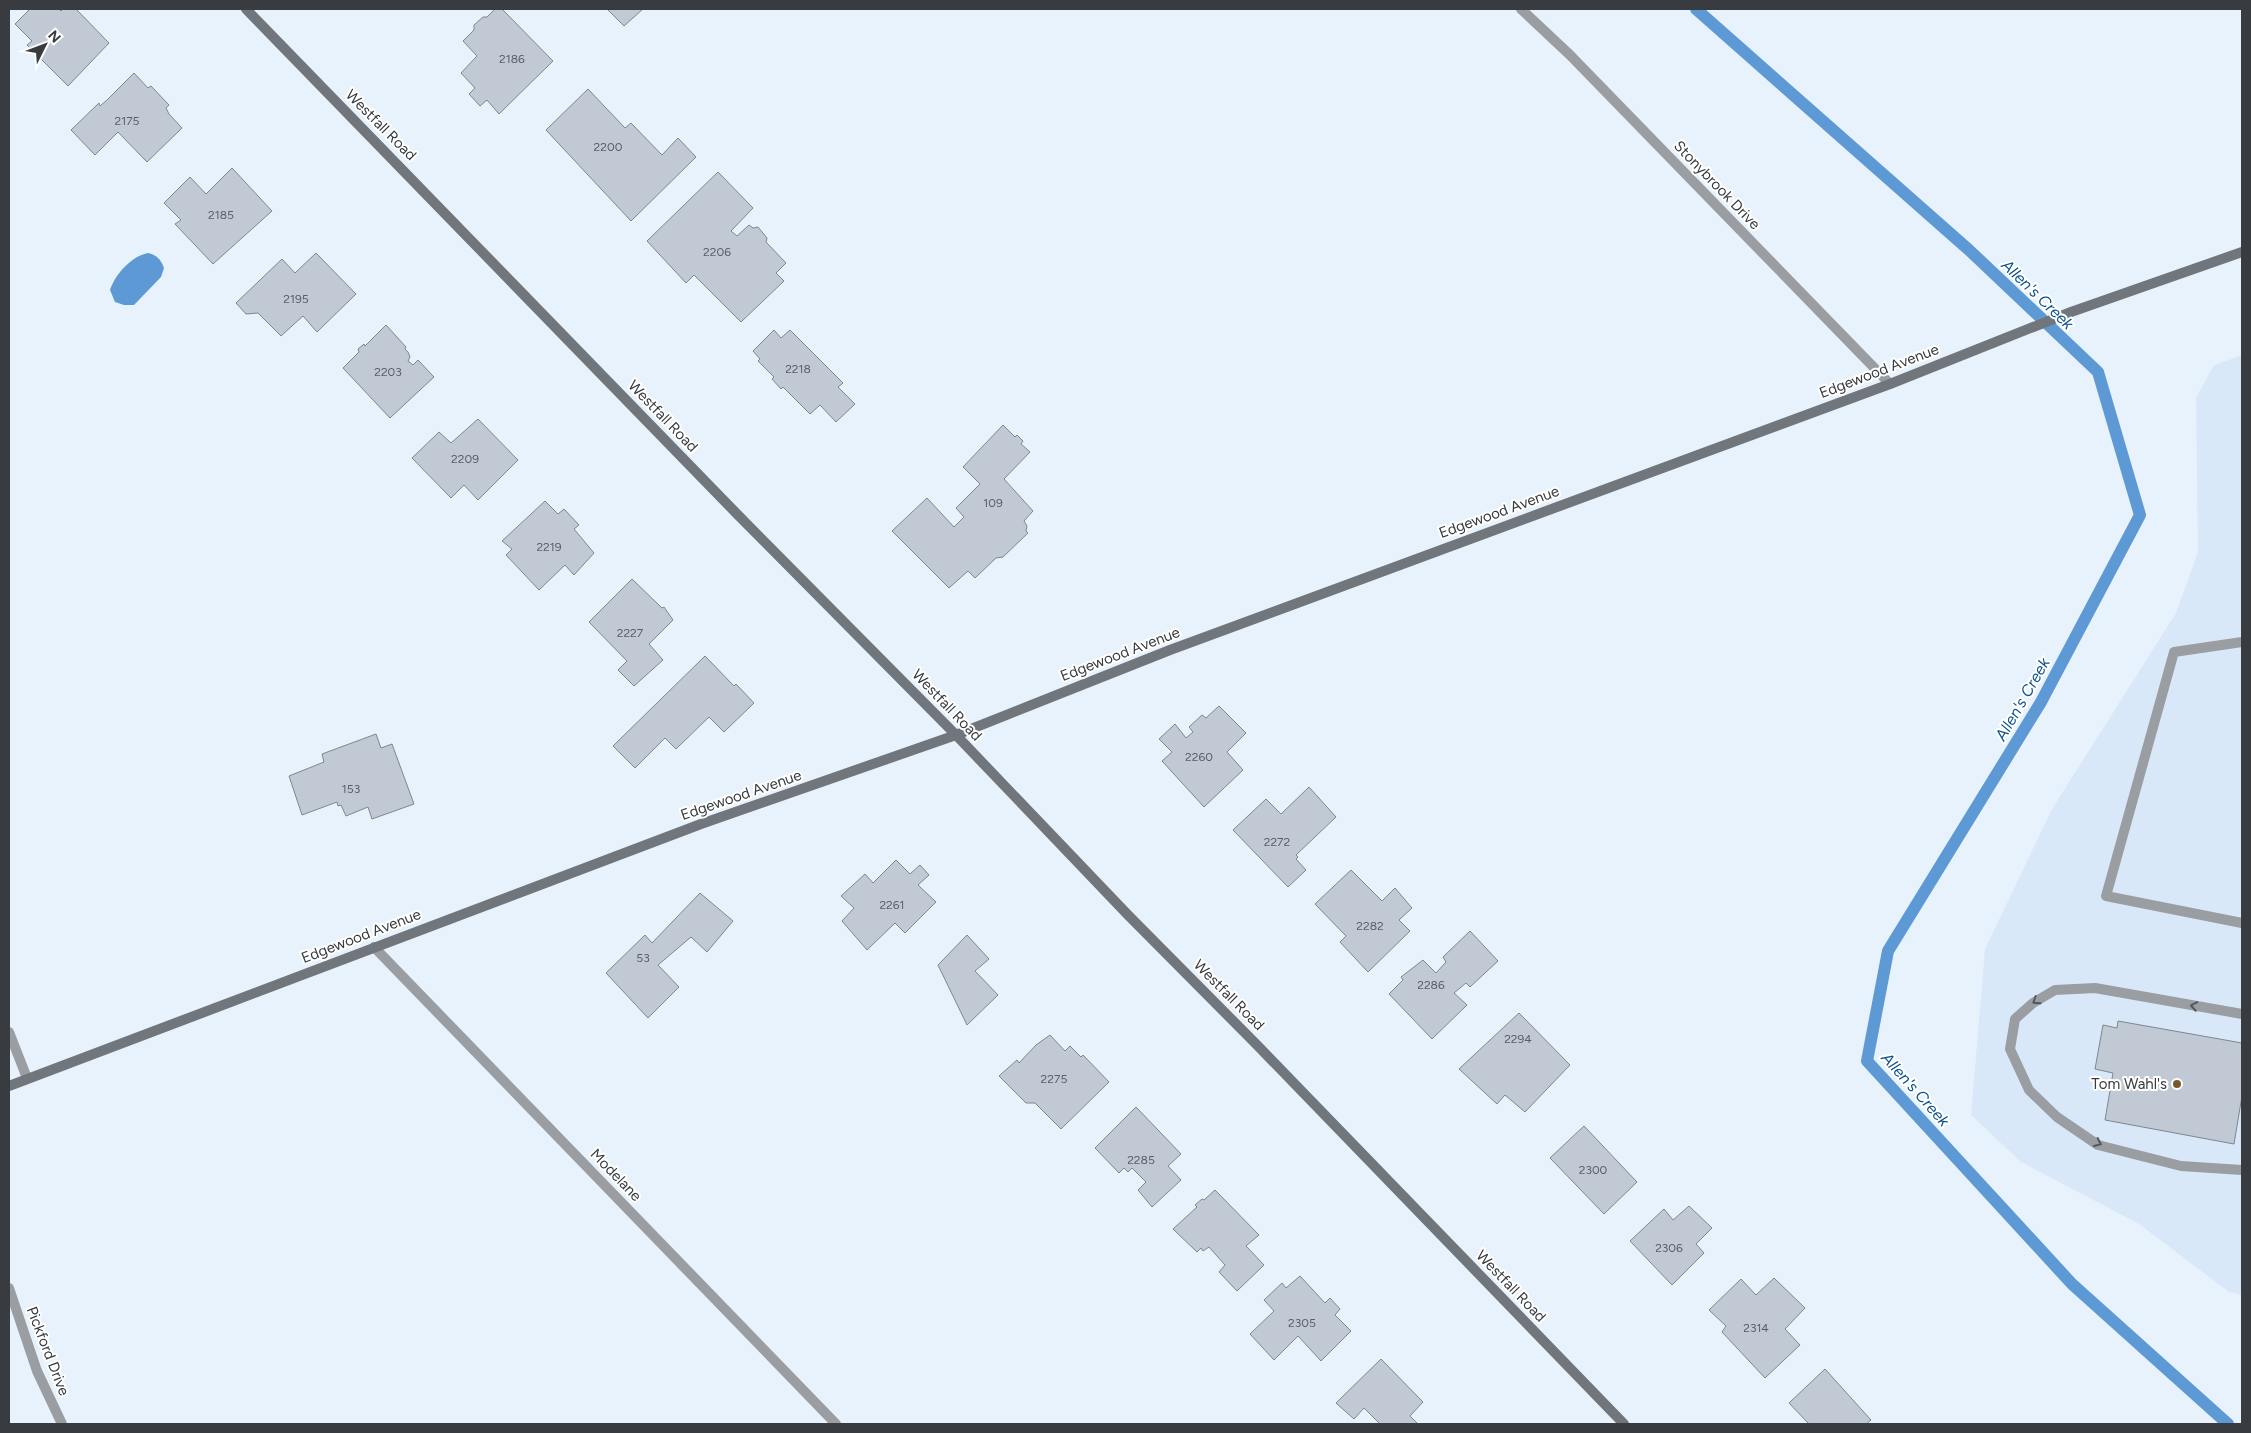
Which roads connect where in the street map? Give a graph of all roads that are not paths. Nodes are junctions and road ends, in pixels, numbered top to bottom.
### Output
1 (246, 9) edge
2 (1521, 9) edge
3 (2242, 252) edge
4 (1890, 384) junction
5 (2242, 642) edge
6 (956, 735) junction
7 (2242, 923) edge
8 (374, 947) junction
9 (2242, 1014) edge
10 (9, 1032) edge
11 (27, 1078) junction
12 (9, 1086) edge
13 (2242, 1170) edge
14 (9, 1288) edge
15 (62, 1424) edge
16 (836, 1424) edge
17 (1624, 1424) edge

1 - 6 street, Westfall Road
2 - 4 street, Stonybrook Drive
3 - 4 street, Edgewood Avenue
4 - 6 street, Edgewood Avenue
5 - 7 street
6 - 8 street, Edgewood Avenue
6 - 17 street, Westfall Road
8 - 11 street, Edgewood Avenue
8 - 16 street, Modelane
9 -> 13 street
10 - 11 street
11 - 12 street, Edgewood Avenue
14 - 15 street, Pickford Drive

